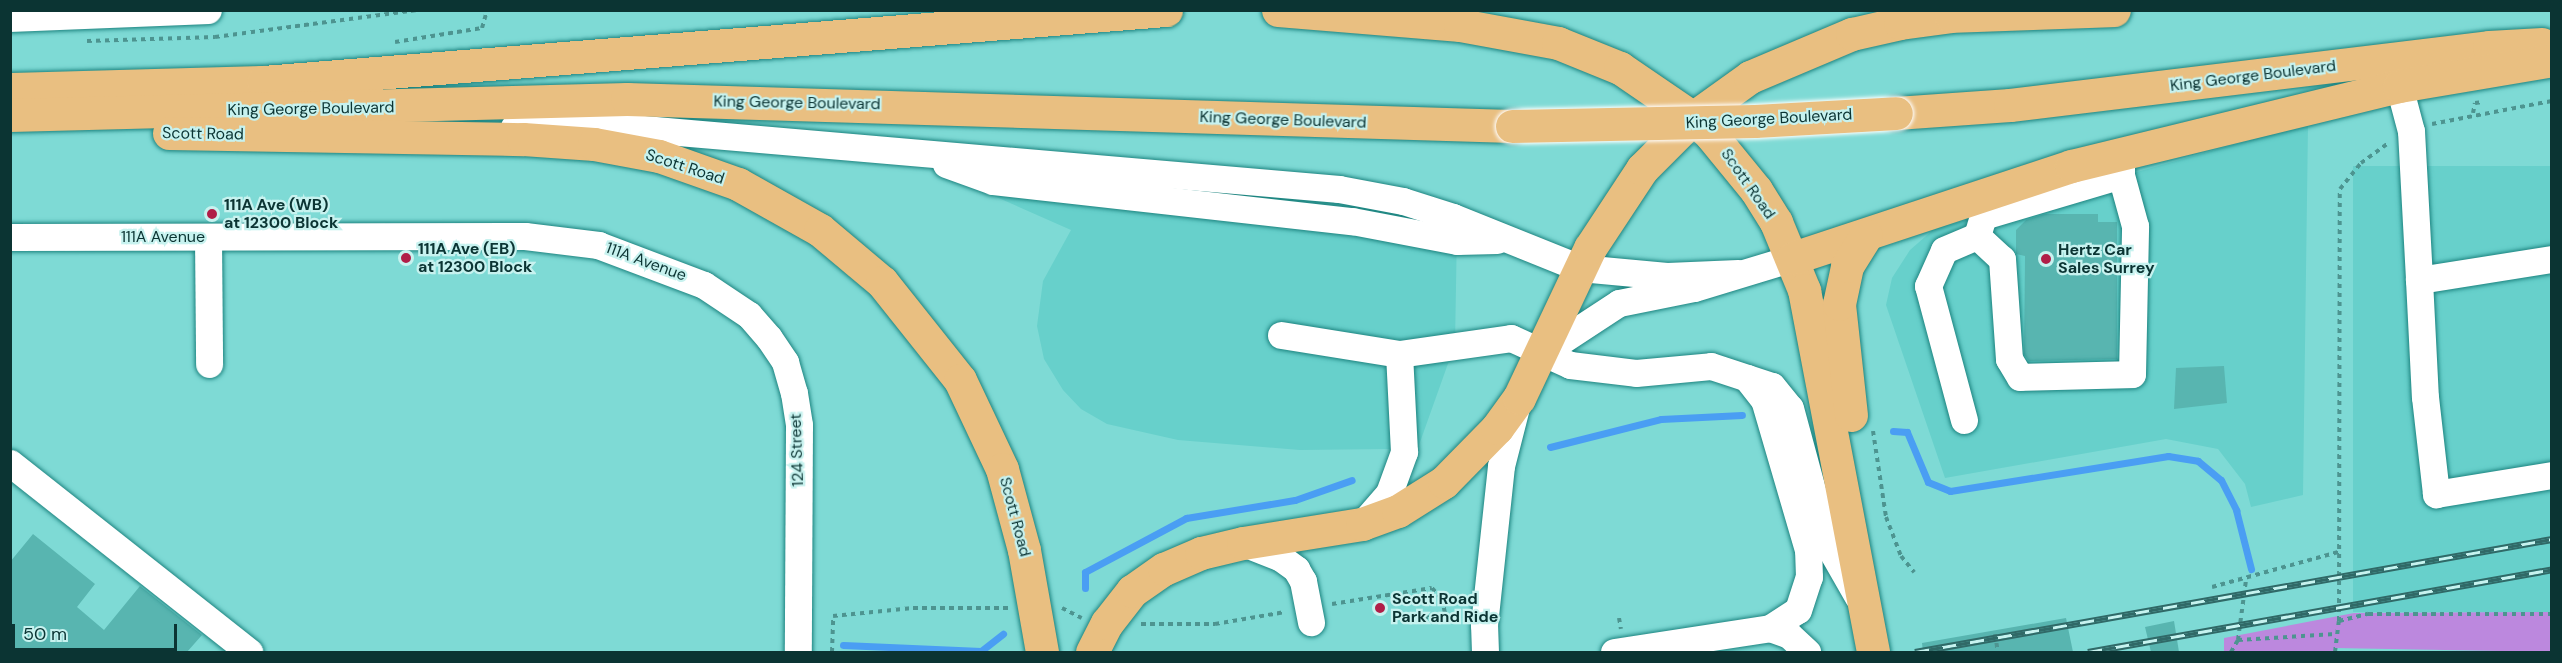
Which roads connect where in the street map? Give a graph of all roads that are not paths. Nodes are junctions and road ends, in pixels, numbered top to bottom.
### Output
1 (208, 10) edge
2 (1166, 10) edge
3 (1278, 10) edge
4 (2114, 10) edge
5 (10, 18) edge
6 (2552, 44) edge
7 (2552, 60) edge
8 (2399, 86) junction
9 (10, 89) edge
10 (10, 115) edge
11 (1694, 118) junction
12 (10, 130) edge
13 (354, 138) junction
14 (2121, 164) junction
15 (1983, 215) junction
16 (1866, 235) junction
17 (10, 237) edge
18 (208, 237) junction
19 (1792, 258) junction
20 (2552, 259) edge
21 (1580, 268) junction
22 (1738, 273) junction
23 (2419, 280) junction
24 (704, 285) joint
25 (1281, 334) dead end
26 (1399, 354) junction
27 (1541, 354) junction
28 (210, 364) dead end
29 (1745, 375) junction
30 (1519, 398) junction
31 (1964, 420) dead end
32 (10, 463) edge
33 (2552, 475) edge
34 (1362, 524) junction
35 (1243, 543) junction
36 (1310, 612) road end
37 (1770, 628) junction
38 (1869, 632) edge
39 (249, 652) edge
40 (798, 652) edge
41 (1042, 652) edge
42 (1092, 652) edge
43 (1485, 652) edge
44 (1614, 652) edge
45 (1807, 652) edge

1 - 5 street
2 - 9 main road, King George Boulevard
3 - 11 main road, Scott Road
4 - 11 main road
6 - 10 main road, King George Boulevard, bridge
7 - 8 main road
8 - 14 main road
8 - 23 street
11 - 19 main road, Scott Road
11 - 21 main road
12 - 13 main road, Scott Road
13 - 21 street
13 - 41 main road, Scott Road
14 - 15 main road
14 - 15 street
15 - 16 main road
15 - 31 street
16 - 19 main road
16 - 38 main road
17 - 18 street, 111A Avenue
18 - 24 street, 111A Avenue
18 - 28 street
19 - 22 street
19 - 38 main road, Scott Road
20 - 23 street
21 - 22 street
21 - 27 main road
22 - 27 street
23 - 33 street
24 - 40 street, 124 Street
25 - 26 street
26 - 27 street
26 - 34 street
27 - 29 street
27 - 30 main road
29 - 37 street
29 - 38 street
30 - 34 main road
30 - 43 street
32 - 39 street
34 - 35 main road
35 - 36 street
35 - 42 main road
37 - 44 street
37 - 45 street

